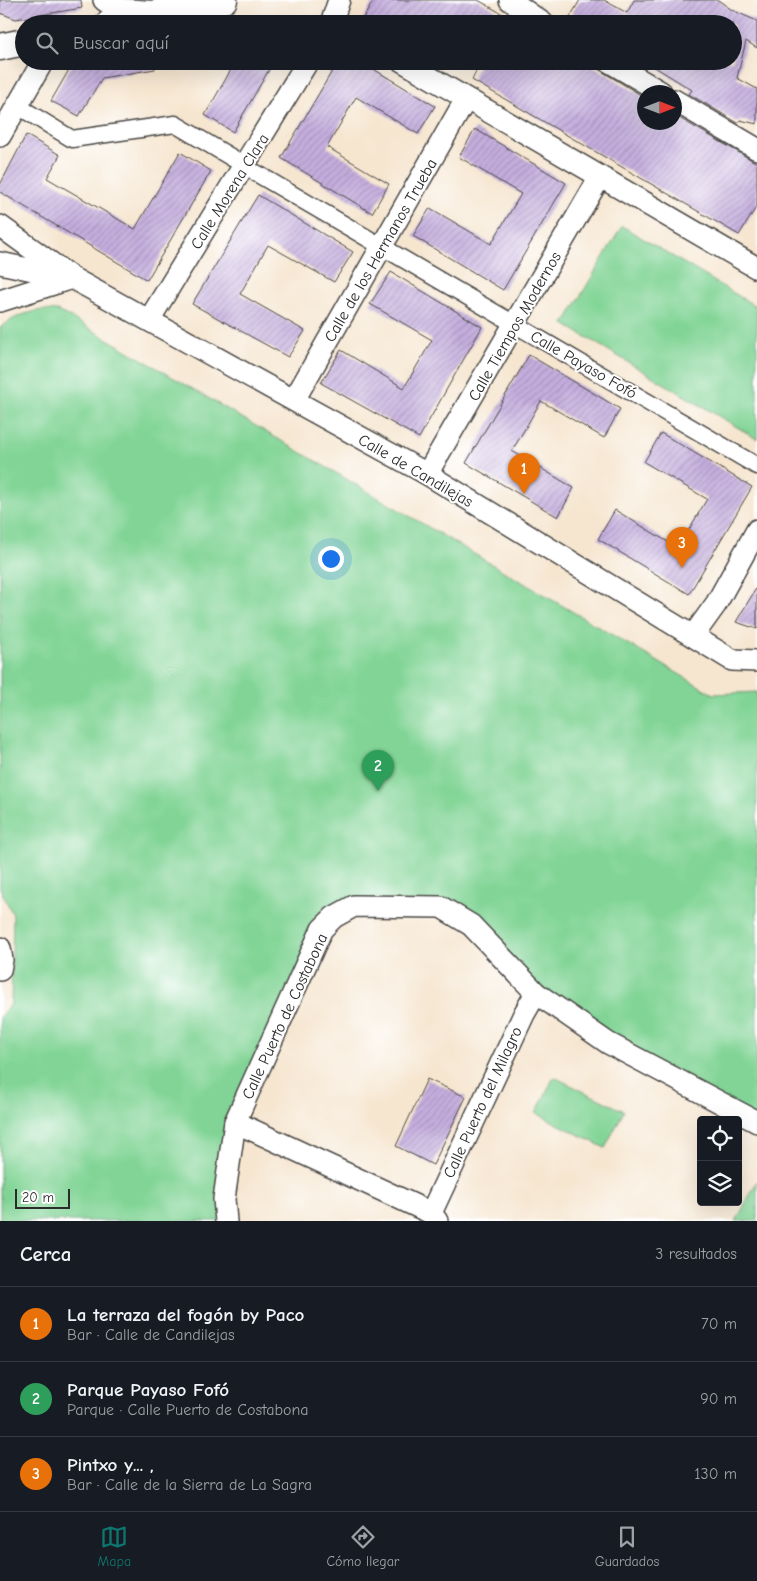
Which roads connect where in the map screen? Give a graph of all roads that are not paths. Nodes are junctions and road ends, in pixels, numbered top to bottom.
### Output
1 (223, 0) edge
2 (339, 0) edge
3 (510, 0) edge
4 (112, 12) edge
5 (336, 15) edge
6 (531, 15) edge
7 (15, 44) edge
8 (0, 47) edge
9 (38, 70) edge
10 (302, 70) edge
11 (417, 70) edge
12 (623, 70) edge
13 (649, 85) edge
14 (466, 99) junction
15 (682, 105) edge
16 (26, 111) dead end
17 (0, 136) edge
18 (757, 149) edge
19 (234, 159) dead end
20 (256, 173) dead end
21 (600, 177) junction
22 (0, 226) edge
23 (383, 246) junction
24 (0, 262) edge
25 (757, 268) edge
26 (72, 278) junction
27 (0, 301) edge
28 (149, 320) junction
29 (516, 324) junction
30 (294, 400) junction
31 (757, 466) edge
32 (426, 474) junction
33 (757, 530) edge
34 (693, 636) junction
35 (757, 661) edge
36 (0, 948) edge
37 (0, 970) edge
38 (536, 993) junction
39 (235, 1122) junction
40 (757, 1122) edge
41 (434, 1217) edge
42 (226, 1221) edge

1 - 4 street
2 - 5 street
3 - 6 street
7 - 8 street
9 - 17 street
10 - 28 street, Calle Morena Clara
11 - 14 street
12 - 13 street
14 - 21 street
14 - 23 street, Calle de los Hermanos Trueba
15 - 18 street
16 - 19 street
20 - 23 street, Calle Payaso Fofó
21 - 25 street
21 - 29 street, Calle Tiempos Modernos
22 - 26 street, Calle de Candilejas
23 - 29 street, Calle Payaso Fofó
23 - 30 street, Calle de los Hermanos Trueba
24 - 26 street, Calle de Candilejas
26 - 27 street
26 - 28 street, Calle de Candilejas
28 - 30 street, Calle de Candilejas
29 - 31 street, Calle Payaso Fofó
29 - 32 street, Calle Tiempos Modernos
30 - 32 street, Calle de Candilejas
32 - 34 street, Calle de Candilejas
33 - 34 street
34 - 35 street, Calle de Candilejas
36 - 37 street
38 - 39 street, Calle Puerto de Costabona
38 - 40 street, Calle Puerto de Costabona
38 - 41 street, Calle Puerto del Milagro
39 - 41 street, Calle Puerto del Milagro
39 - 42 street, Calle Puerto de Costabona

